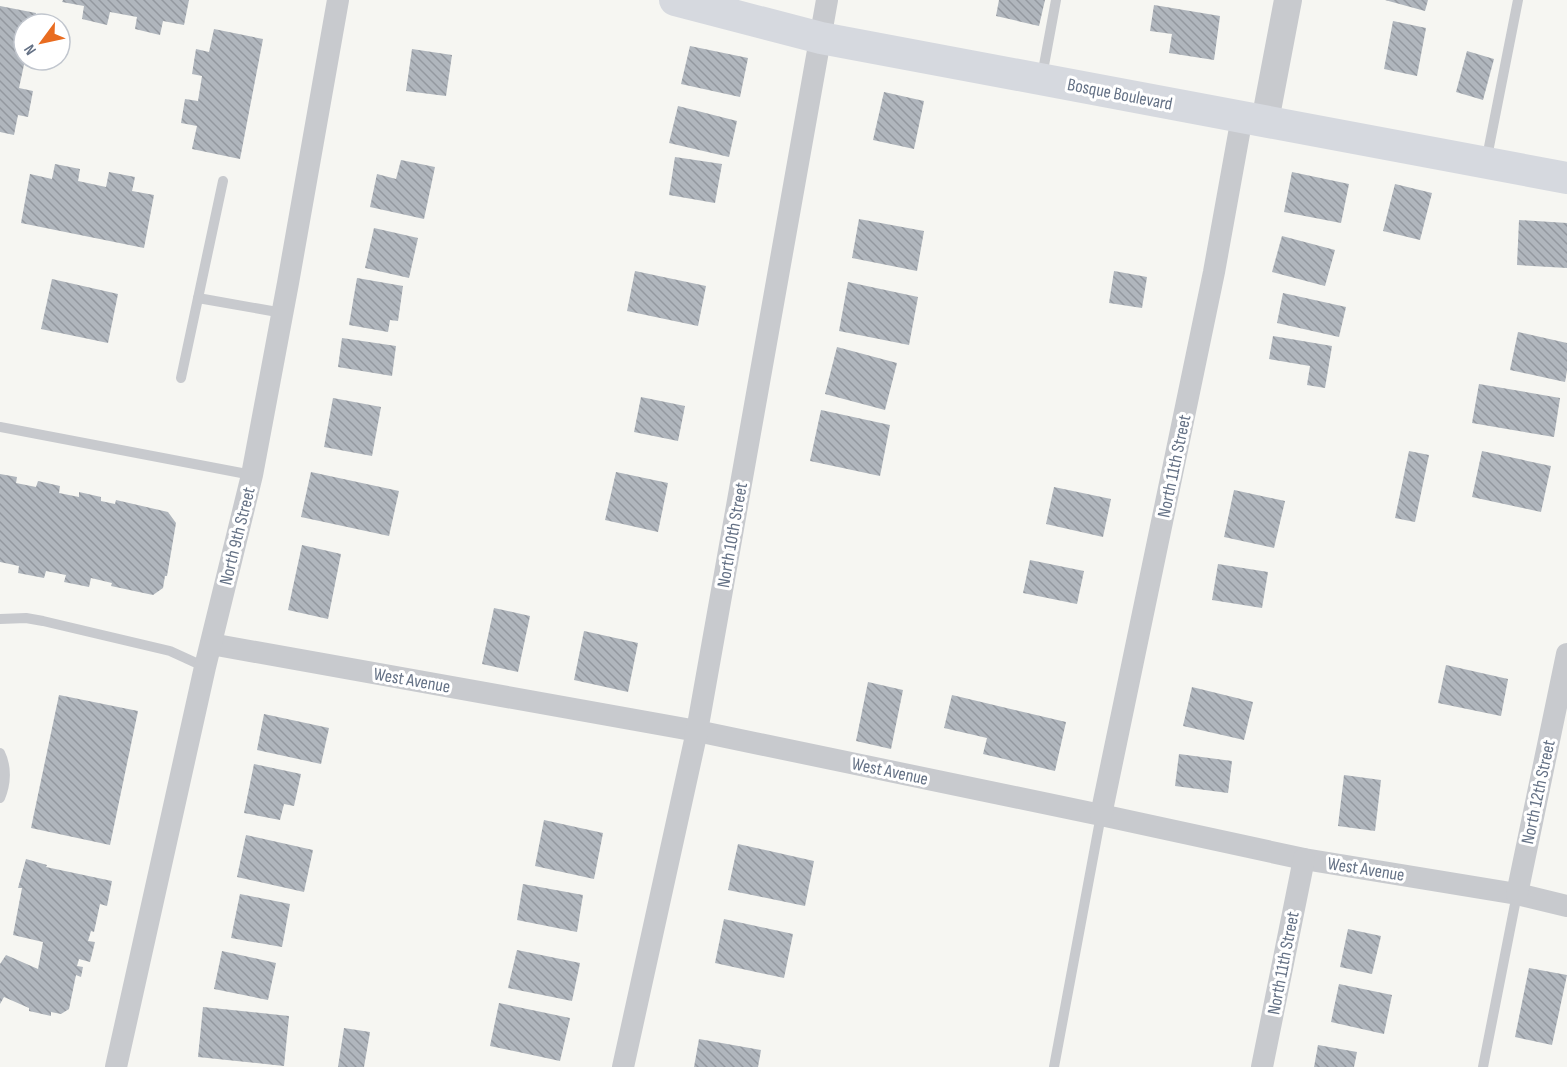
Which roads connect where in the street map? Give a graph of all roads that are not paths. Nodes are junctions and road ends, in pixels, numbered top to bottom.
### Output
1 (338, 0) edge
2 (675, 0) edge
3 (828, 0) edge
4 (1056, 0) edge
5 (1288, 0) edge
6 (1518, 0) edge
7 (821, 38) junction
8 (1042, 79) junction
9 (1254, 119) junction
10 (1486, 163) junction
11 (1567, 178) edge
12 (223, 181) dead end
13 (198, 297) junction
14 (283, 313) junction
15 (181, 378) dead end
16 (0, 427) edge
17 (252, 475) junction
18 (0, 619) edge
19 (211, 644) junction
20 (1567, 654) edge
21 (205, 667) junction
22 (696, 732) junction
23 (0, 753) edge
24 (0, 798) edge
25 (1101, 815) junction
26 (1304, 859) junction
27 (1517, 894) junction
28 (1567, 906) edge
29 (116, 1067) edge
30 (623, 1067) edge
31 (1054, 1067) edge
32 (1262, 1067) edge
33 (1483, 1067) edge

1 - 14 street, North 9th Street
2 - 7 main road, Bosque Boulevard
3 - 7 street, North 10th Street
4 - 8 lane
5 - 9 street, North 11th Street
6 - 10 lane
7 - 8 main road, Bosque Boulevard
7 - 22 street, North 10th Street
8 - 9 main road, Bosque Boulevard
9 - 10 main road, Bosque Boulevard
9 - 25 street, North 11th Street
10 - 11 main road, Bosque Boulevard
12 - 13 lane
13 - 14 lane
13 - 15 lane
14 - 17 street, North 9th Street
16 - 17 lane
17 - 19 street, North 9th Street
18 - 21 lane
19 - 21 street, North 9th Street
19 - 22 street, West Avenue
20 - 27 street, North 12th Street
21 - 29 street, North 9th Street
22 - 25 street, West Avenue
22 - 30 street, North 10th Street
23 - 24 lane
25 - 26 street, West Avenue
25 - 31 lane
26 - 27 street, West Avenue
26 - 32 street, North 11th Street
27 - 28 street, West Avenue
27 - 33 lane

